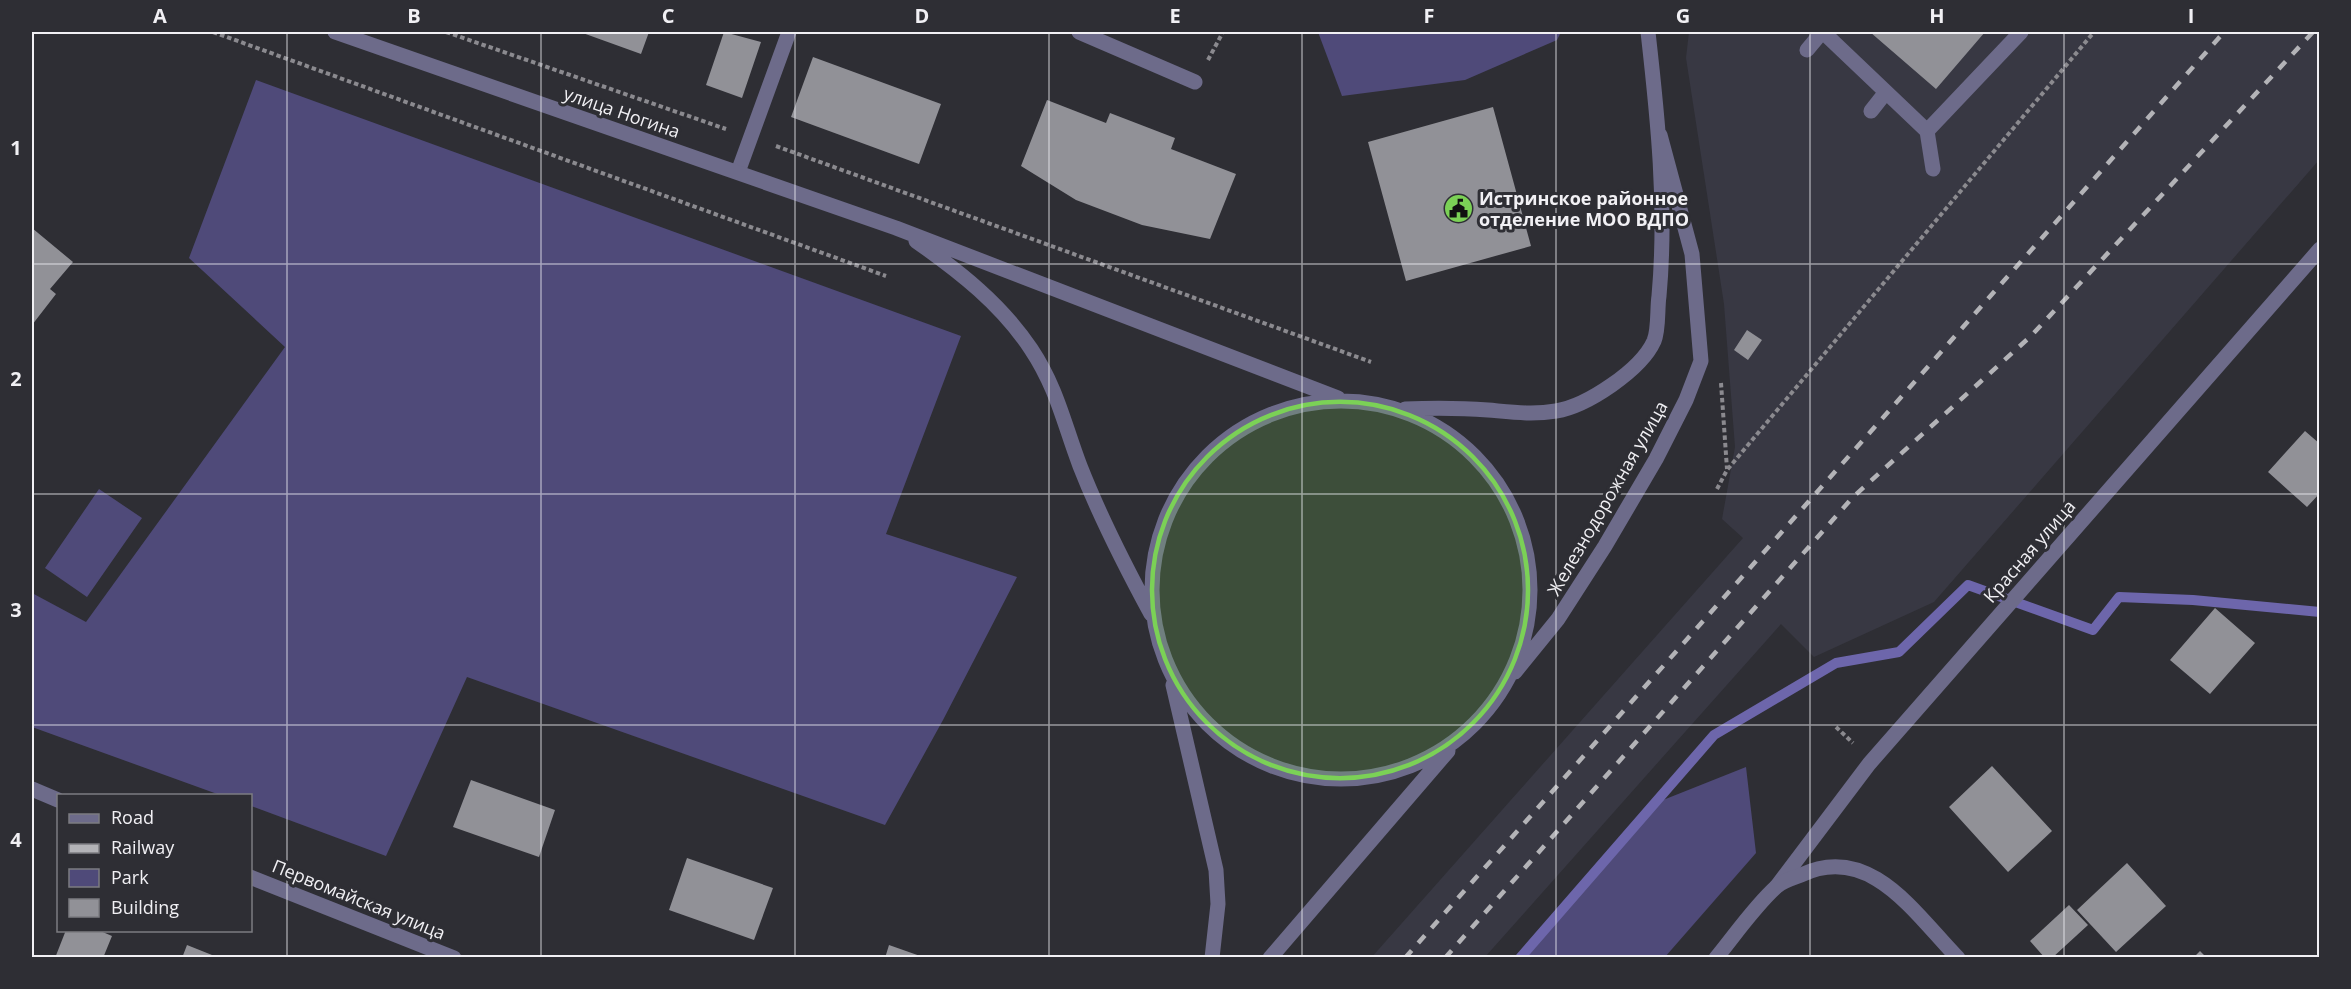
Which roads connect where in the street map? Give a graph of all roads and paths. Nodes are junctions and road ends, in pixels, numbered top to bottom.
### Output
1 (213, 32) edge
2 (335, 32) edge
3 (446, 32) edge
4 (789, 32) edge
5 (1079, 32) edge
6 (1223, 32) edge
7 (1648, 32) edge
8 (1822, 32) edge
9 (2021, 32) edge
10 (2094, 32) edge
11 (1806, 50) dead end
12 (1195, 82) joint
13 (1886, 92) junction
14 (1871, 111) dead end
15 (1927, 131) junction
16 (1660, 135) junction
17 (752, 138) junction
18 (1933, 169) dead end
19 (738, 172) junction
20 (896, 228) junction
21 (2319, 249) edge
22 (886, 276) dead end
23 (1371, 362) dead end
24 (1344, 400) junction
25 (1397, 409) junction
26 (1717, 489) dead end
27 (1154, 619) junction
28 (1172, 679) junction
29 (1503, 687) junction
30 (1836, 727) dead end
31 (1460, 737) junction
32 (1856, 745) dead end
33 (32, 789) edge
34 (57, 800) edge
35 (252, 878) edge
36 (1777, 886) junction
37 (454, 957) edge
38 (1212, 957) edge
39 (1270, 957) edge
40 (1716, 957) edge
41 (1958, 957) edge

1 - 22 path
2 - 19 street, улица Ногина
3 - 17 path
4 - 17 street
5 - 12 street
6 - 12 path
7 - 16 street, Железнодорожная улица
8 - 11 street
8 - 13 street
9 - 15 street
10 - 26 path
13 - 14 street
13 - 15 street
15 - 18 street
16 - 25 street, Железнодорожная улица
16 - 29 street, Железнодорожная улица
17 - 19 street
17 - 23 path
19 - 20 street, улица Ногина
20 - 24 street
20 - 27 street
21 - 36 street, Красная улица
24 - 25 street
24 - 27 street
25 - 29 street
27 - 28 street
28 - 31 street
28 - 38 street
29 - 31 street
30 - 32 path
31 - 39 street
33 - 34 street
35 - 37 street, Первомайская улица
36 - 40 street, Красная улица
36 - 41 street

